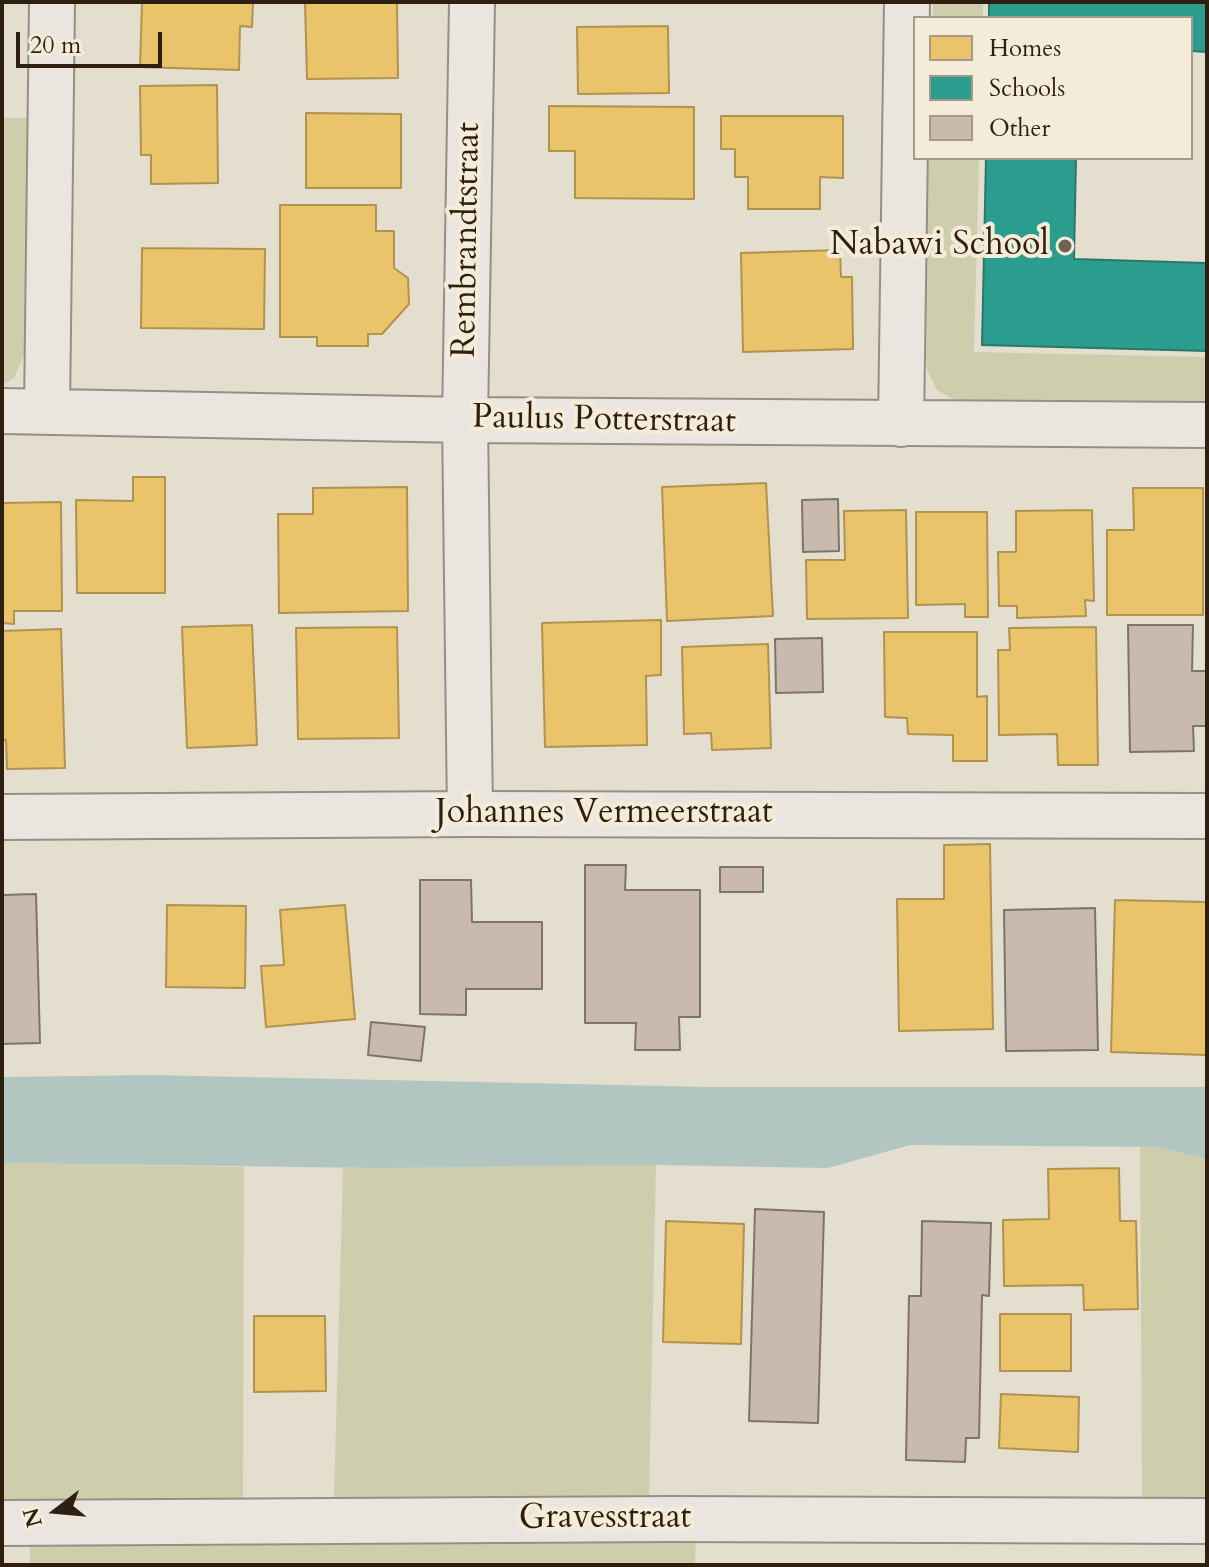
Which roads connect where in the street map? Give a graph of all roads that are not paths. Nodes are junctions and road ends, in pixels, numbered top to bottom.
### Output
1 (52, 2) edge
2 (472, 2) edge
3 (907, 2) edge
4 (2, 411) edge
5 (47, 411) junction
6 (465, 420) junction
7 (901, 424) junction
8 (1207, 425) edge
9 (470, 814) junction
10 (1207, 816) edge
11 (2, 817) edge
12 (1207, 1521) edge
13 (2, 1523) edge

1 - 5 street
2 - 6 street, Rembrandtstraat
3 - 7 street
4 - 5 street, Paulus Potterstraat
5 - 6 street, Paulus Potterstraat
6 - 7 street, Paulus Potterstraat
6 - 9 street, Rembrandtstraat
7 - 8 street, Paulus Potterstraat
9 - 10 street, Johannes Vermeerstraat
9 - 11 street, Johannes Vermeerstraat
12 - 13 street, Gravesstraat

